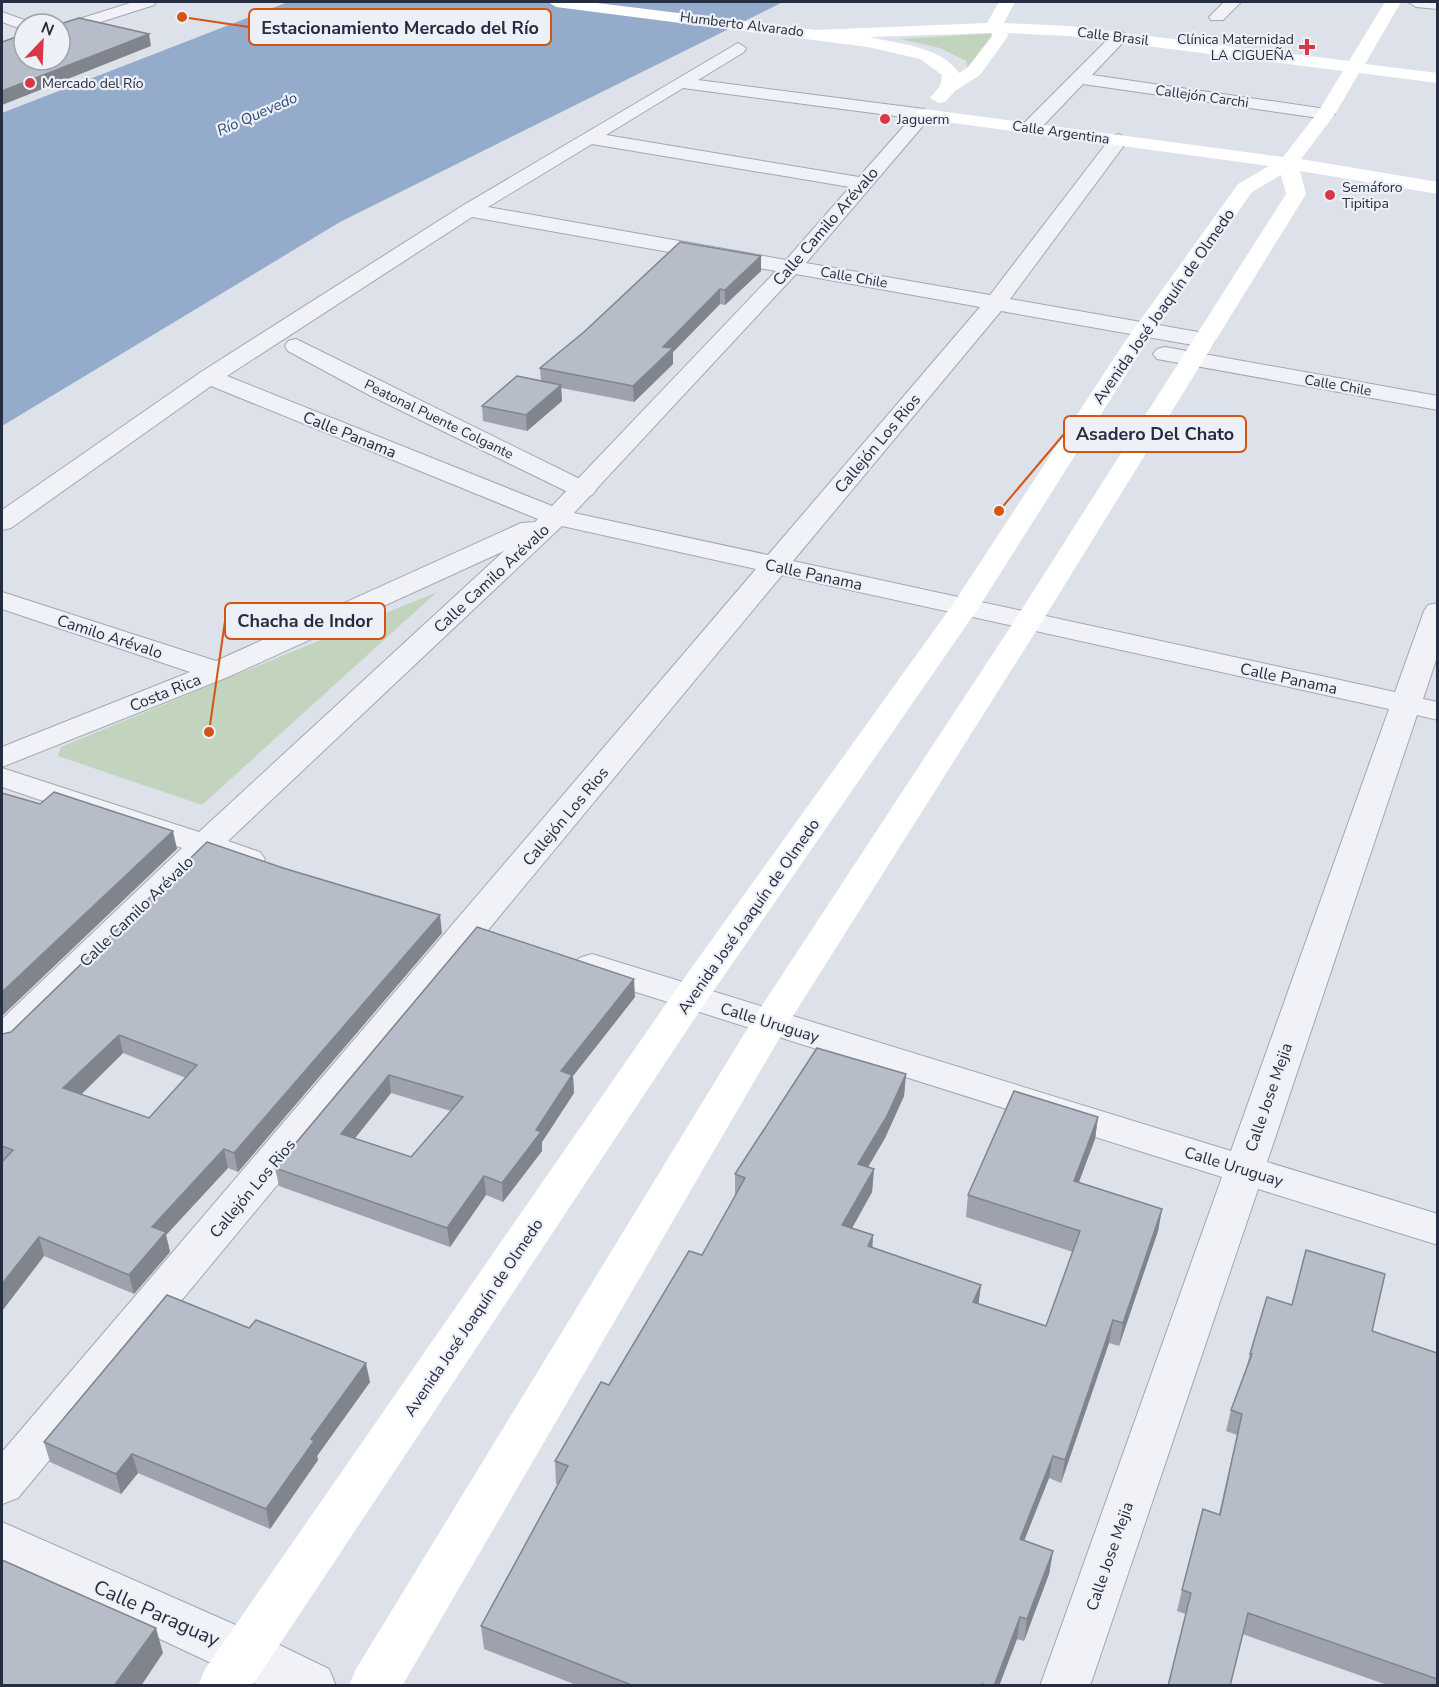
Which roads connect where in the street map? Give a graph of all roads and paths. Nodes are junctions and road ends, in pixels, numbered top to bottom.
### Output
1 (110, 2) edge
2 (148, 2) edge
3 (556, 2) edge
4 (1007, 2) edge
5 (1233, 2) edge
6 (1393, 2) edge
7 (1416, 2) edge
8 (1437, 4) edge
9 (1217, 17) dead end
10 (72, 18) edge
11 (72, 21) edge
12 (996, 28) junction
13 (813, 33) junction
14 (1120, 36) junction
15 (738, 48) dead end
16 (1354, 68) junction
17 (1078, 78) junction
18 (1437, 78) edge
19 (683, 83) junction
20 (949, 87) junction
21 (924, 114) junction
22 (1326, 114) junction
23 (1030, 128) junction
24 (589, 138) junction
25 (1119, 140) junction
26 (1288, 163) junction
27 (863, 183) junction
28 (1437, 188) edge
29 (469, 210) junction
30 (792, 266) junction
31 (996, 302) junction
32 (1139, 338) junction
33 (296, 346) dead end
34 (1198, 349) junction
35 (209, 376) junction
36 (1437, 403) edge
37 (583, 490) junction
38 (556, 517) junction
39 (2, 522) edge
40 (774, 566) junction
41 (2, 600) edge
42 (964, 607) junction
43 (1437, 611) edge
44 (1029, 620) junction
45 (218, 671) junction
46 (1422, 707) edge
47 (2, 758) edge
48 (2, 777) edge
49 (204, 845) junction
50 (282, 869) edge
51 (438, 917) edge
52 (471, 928) junction
53 (504, 938) edge
54 (559, 955) edge
55 (690, 997) junction
56 (770, 1022) junction
57 (2, 1040) edge
58 (1242, 1169) junction
59 (1437, 1230) edge
60 (2, 1484) edge
61 (2, 1544) edge
62 (234, 1669) edge
63 (311, 1686) edge
64 (374, 1686) edge
65 (1065, 1686) edge

1 - 10 street
2 - 11 street
3 - 13 main road, Humberto Alvarado
4 - 12 main road, Calle Camilo Arévalo
5 - 9 street
6 - 16 main road, Avenida José Joaquín de Olmedo
7 - 8 street
12 - 13 main road, Calle Brasil
12 - 14 main road, Calle Brasil
12 - 20 main road, Calle Camilo Arévalo
13 - 20 main road
14 - 16 main road, Calle Brasil
14 - 17 street
15 - 19 street
16 - 18 main road, Calle Brasil
16 - 22 main road, Avenida José Joaquín de Olmedo
17 - 22 street, Callejón Carchi
17 - 23 street
19 - 21 street, Calle Argentina
19 - 24 street
20 - 21 main road, Calle Camilo Arévalo
21 - 23 main road, Calle Argentina
21 - 27 street, Calle Camilo Arévalo
22 - 26 main road, Avenida José Joaquín de Olmedo
23 - 25 main road, Calle Argentina
24 - 27 street
24 - 29 street
25 - 26 main road, Calle Argentina
25 - 31 street, Callejón Los Rios
26 - 28 main road, Calle Argentina
26 - 32 main road, Avenida José Joaquín de Olmedo
26 - 34 main road
27 - 30 street, Calle Camilo Arévalo
29 - 30 street, Calle Chile
29 - 35 street
30 - 31 street, Calle Chile
30 - 37 street, Calle Camilo Arévalo
31 - 32 street, Calle Chile
31 - 40 street, Callejón Los Rios
32 - 34 street, Calle Chile
32 - 42 main road, Avenida José Joaquín de Olmedo
33 - 37 street, Peatonal Puente Colgante
34 - 36 street, Calle Chile
34 - 44 main road
35 - 38 street, Calle Panama
35 - 39 street
37 - 38 street, Calle Camilo Arévalo
38 - 40 street, Calle Panama
38 - 45 street, Costa Rica
38 - 49 street, Calle Camilo Arévalo
40 - 42 street, Calle Panama
40 - 52 street, Callejón Los Rios
41 - 45 street, Camilo Arévalo
42 - 44 street, Calle Panama
42 - 55 main road, Avenida José Joaquín de Olmedo
43 - 46 street, Calle Jose Mejia
44 - 46 street, Calle Panama
44 - 56 main road
45 - 47 street, Costa Rica
46 - 58 street, Calle Jose Mejia
48 - 49 street
49 - 50 street
49 - 57 street, Calle Camilo Arévalo
51 - 52 street
52 - 53 street
52 - 60 street, Callejón Los Rios
54 - 55 street, Calle Uruguay
55 - 56 street, Calle Uruguay
55 - 62 main road, Avenida José Joaquín de Olmedo
56 - 58 street, Calle Uruguay
56 - 64 main road
58 - 59 street, Calle Uruguay
58 - 65 street, Calle Jose Mejia
61 - 62 street, Calle Paraguay
62 - 63 street, Calle Paraguay

